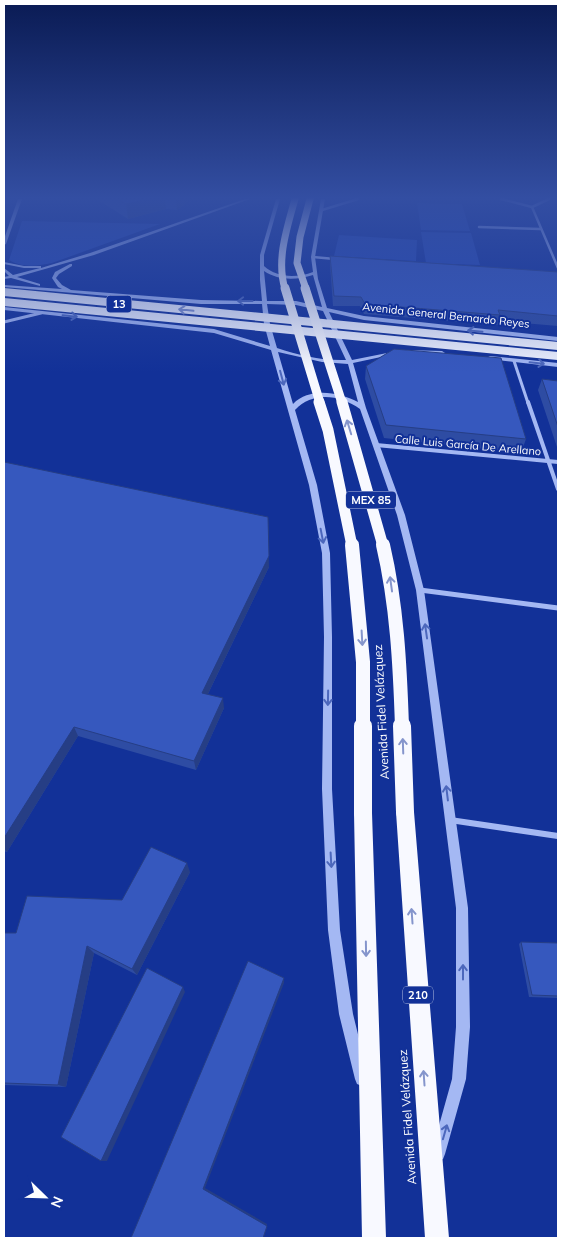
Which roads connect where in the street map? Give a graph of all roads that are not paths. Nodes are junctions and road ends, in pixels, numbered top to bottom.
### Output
1 (83, 257) edge
2 (87, 257) edge
3 (262, 257) edge
4 (283, 257) edge
5 (298, 257) edge
6 (313, 257) joint
7 (343, 259) edge
8 (4, 263) edge
9 (54, 266) junction
10 (262, 266) junction
11 (4, 269) edge
12 (316, 272) junction
13 (13, 277) junction
14 (4, 278) edge
15 (4, 286) edge
16 (4, 292) edge
17 (62, 292) junction
18 (72, 293) junction
19 (4, 302) edge
20 (201, 302) junction
21 (264, 302) junction
22 (4, 309) edge
23 (325, 309) junction
24 (40, 313) junction
25 (4, 322) edge
26 (421, 326) junction
27 (186, 328) junction
28 (558, 339) edge
29 (558, 346) edge
30 (274, 348) junction
31 (418, 351) junction
32 (447, 354) edge
33 (558, 356) edge
34 (485, 358) edge
35 (514, 361) junction
36 (350, 362) junction
37 (558, 365) edge
38 (363, 408) junction
39 (291, 410) junction
40 (376, 445) junction
41 (549, 461) junction
42 (558, 462) edge
43 (558, 489) edge
44 (420, 590) junction
45 (558, 608) edge
46 (405, 812) joint
47 (450, 820) junction
48 (558, 836) edge
49 (370, 1108) junction
50 (431, 1179) junction
51 (374, 1238) edge
52 (437, 1238) edge

1 - 9 street
2 - 18 street
3 - 10 street
4 -> 49 highway, Avenida Fidel Velázquez / MEX 85, bridge
46 -> 5 highway, Avenida Fidel Velázquez / MEX 85, bridge
6 - 7 street
6 - 12 street
8 - 9 street
9 - 13 street
10 - 12 street
10 - 21 street
11 - 13 street
12 - 23 street
13 - 14 street
13 - 17 street
15 - 17 street, Avenida General Bernardo Reyes
29 -> 16 main road, Avenida General Bernardo Reyes / 13, bridge
17 - 18 street, Avenida General Bernardo Reyes
18 - 20 street, Avenida General Bernardo Reyes
19 - 33 main road, 13, bridge
21 -> 20 street, Avenida General Bernardo Reyes
20 - 27 street
21 - 23 street, Avenida General Bernardo Reyes
21 - 30 street
22 - 24 street
23 - 26 street, Avenida General Bernardo Reyes
23 - 36 street
24 - 25 street
24 -> 27 street
28 -> 26 street, Avenida General Bernardo Reyes
26 - 31 street
27 - 30 street
30 - 36 street
30 -> 39 street
31 - 32 street
31 - 36 street
34 - 35 street
35 -> 37 street
35 - 41 street
36 - 38 street
38 - 39 street
38 - 40 street
39 -> 49 street
40 - 41 street, Calle Luis García De Arellano
40 - 44 street
41 - 42 street, Calle Luis García De Arellano
41 - 43 street
44 - 45 street
47 -> 44 street
50 -> 46 highway, Avenida Fidel Velázquez / 210
47 - 48 street
50 -> 47 street
49 - 51 highway, Avenida Fidel Velázquez
50 - 52 highway, Avenida Fidel Velázquez / 210

